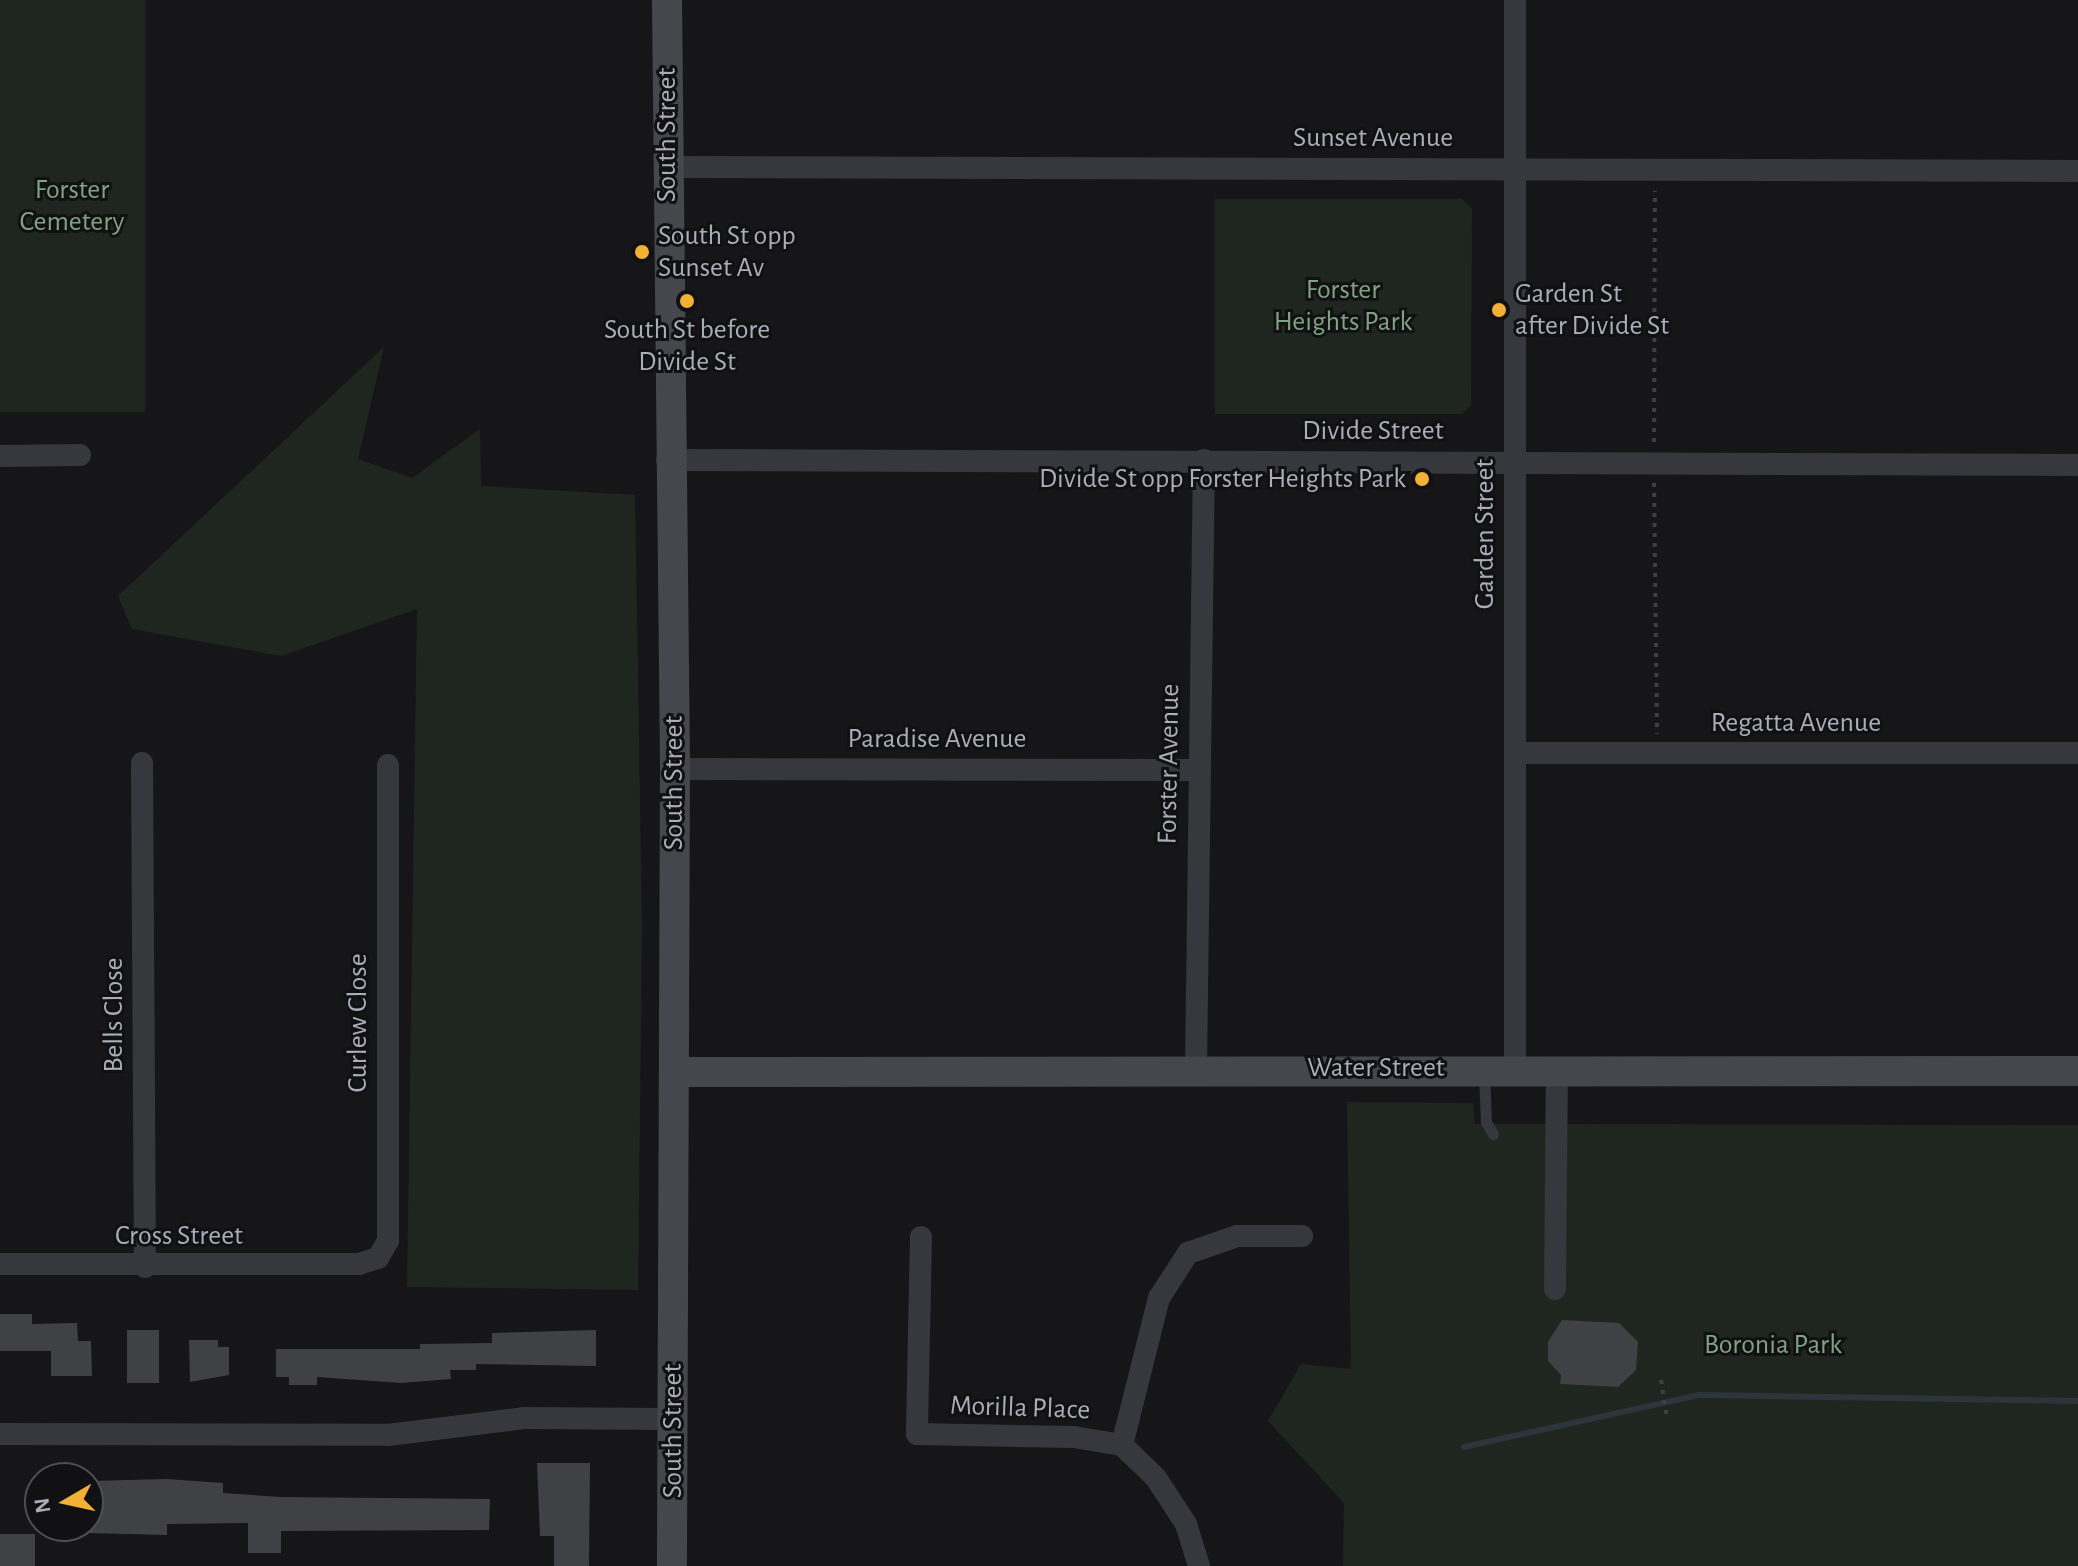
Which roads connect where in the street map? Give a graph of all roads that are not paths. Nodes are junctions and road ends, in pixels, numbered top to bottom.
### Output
1 (667, 0) edge
2 (1515, 0) edge
3 (667, 167) junction
4 (1515, 168) junction
5 (2078, 171) edge
6 (80, 455) dead end
7 (0, 456) edge
8 (667, 460) junction
9 (1204, 460) junction
10 (1515, 461) junction
11 (2078, 465) edge
12 (1515, 753) junction
13 (2078, 753) edge
14 (142, 763) dead end
15 (388, 765) dead end
16 (675, 769) junction
17 (1199, 770) junction
18 (1196, 1068) junction
19 (1483, 1068) junction
20 (1515, 1068) junction
21 (1557, 1069) junction
22 (2078, 1071) edge
23 (674, 1072) junction
24 (1493, 1134) dead end
25 (1302, 1236) dead end
26 (921, 1237) dead end
27 (0, 1264) edge
28 (359, 1264) joint
29 (145, 1267) junction
30 (1555, 1289) dead end
31 (673, 1419) junction
32 (0, 1434) edge
33 (1122, 1445) junction
34 (672, 1566) edge
35 (1199, 1566) edge

1 - 3 street, South Street
2 - 4 street, Garden Street
3 - 4 street, Sunset Avenue
3 - 8 street, South Street
4 - 5 street, Sunset Avenue
4 - 10 street, Garden Street
6 - 7 street
8 - 9 street, Divide Street
8 - 16 street, South Street
9 - 10 street, Divide Street
9 - 17 street, Forster Avenue
10 - 11 street, Divide Street
10 - 12 street, Garden Street
12 - 13 street, Regatta Avenue
12 - 20 street, Garden Street
14 - 29 street, Bells Close
15 - 28 street, Curlew Close
16 - 17 street, Paradise Avenue
16 - 23 street, South Street
17 - 18 street, Forster Avenue
18 - 19 street, Water Street
18 - 23 street, Water Street
19 - 20 street, Water Street
19 - 24 lane
20 - 21 street, Water Street
21 - 22 street, Water Street
21 - 30 street
23 - 31 street, South Street
25 - 33 street
26 - 33 street, Morilla Place
27 - 29 street, Cross Street
28 - 29 street, Cross Street
31 - 32 street
31 - 34 street, South Street
33 - 35 street, Morilla Place

